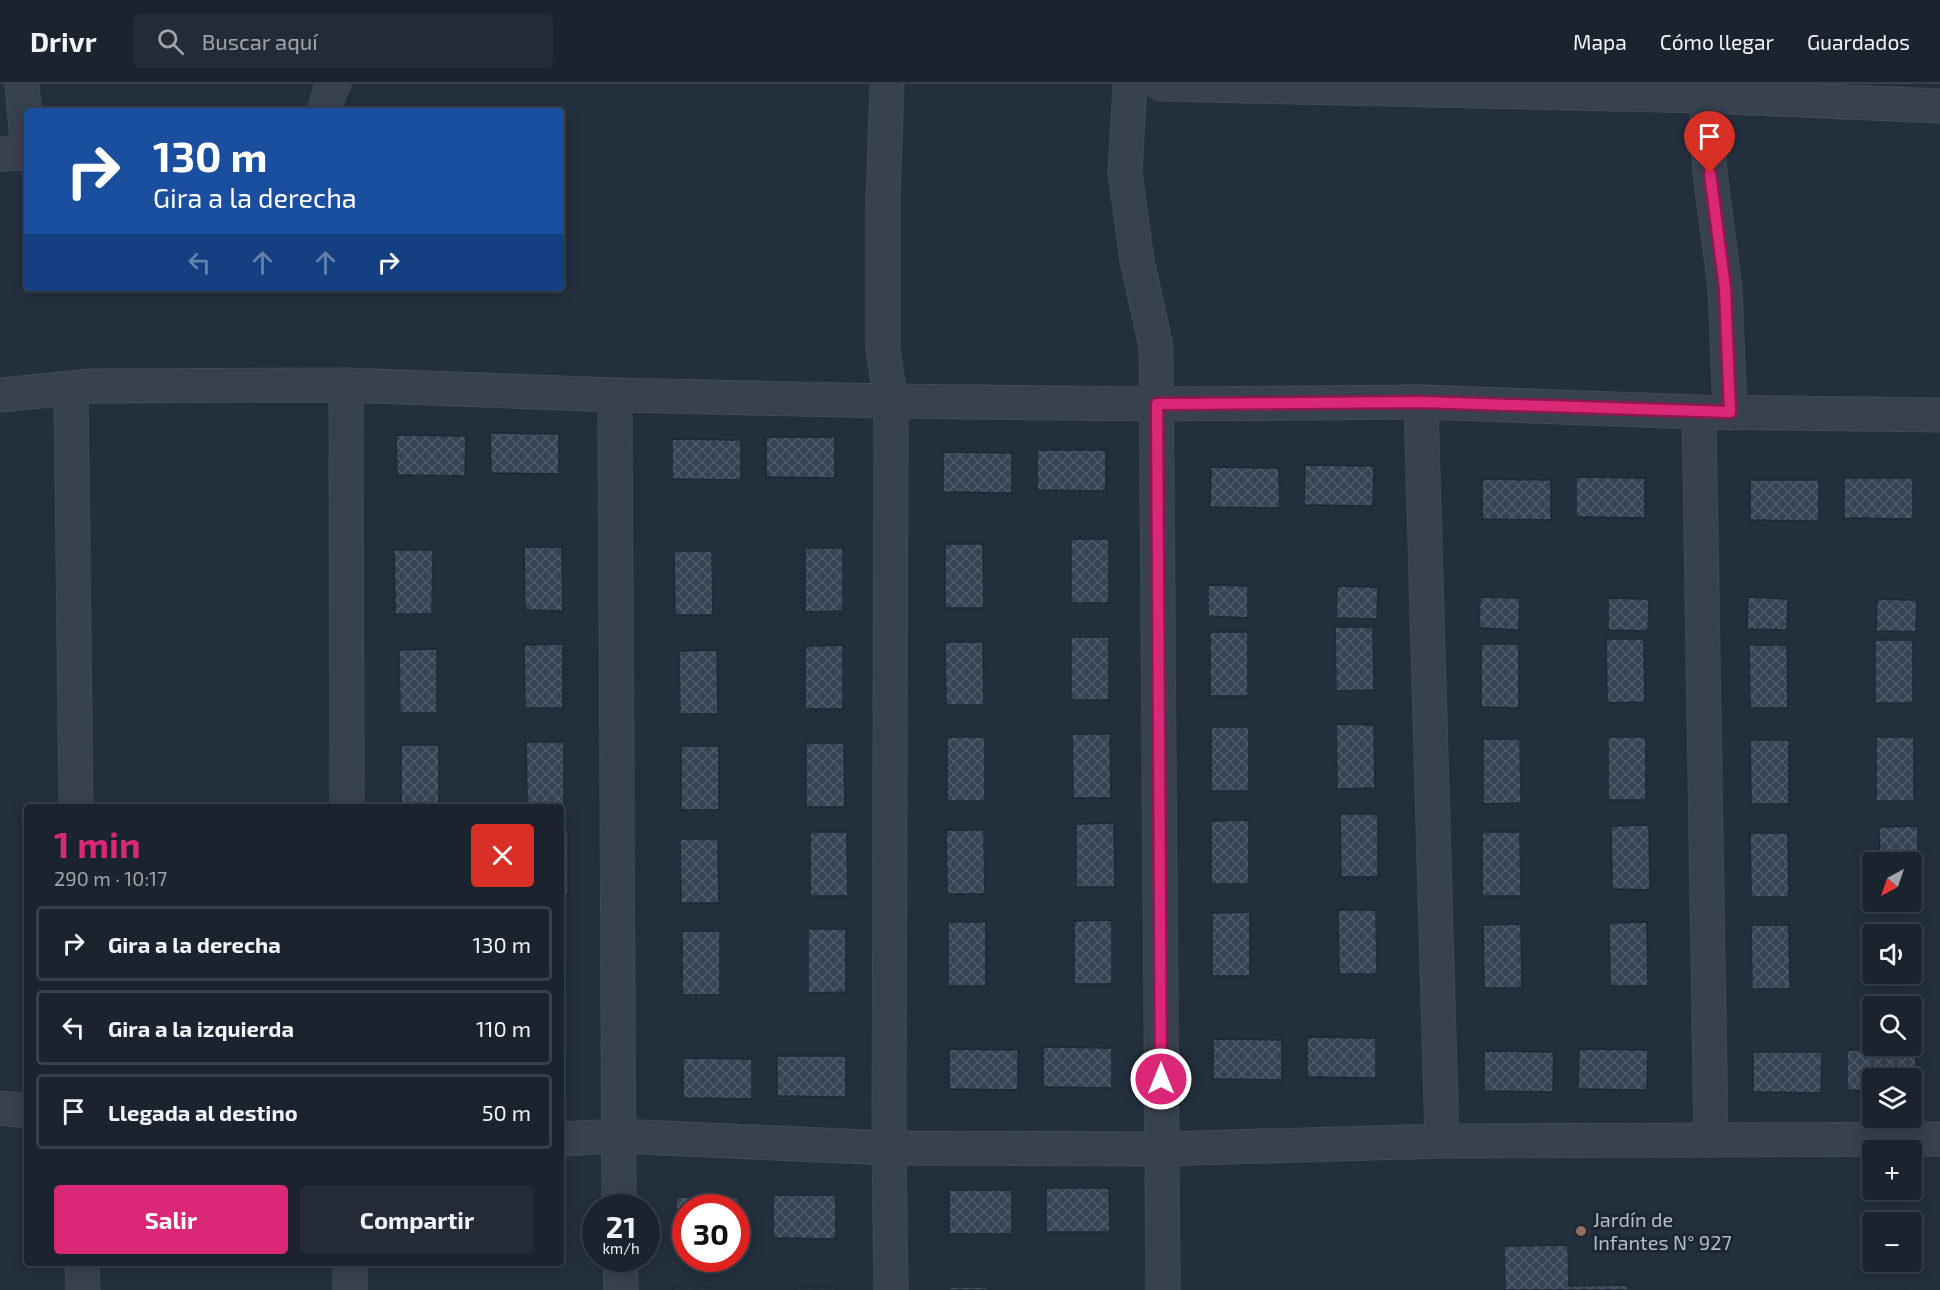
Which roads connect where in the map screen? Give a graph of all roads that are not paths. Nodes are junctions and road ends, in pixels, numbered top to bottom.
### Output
1 (22, 84) edge
2 (334, 84) edge
3 (887, 84) edge
4 (1130, 84) edge
5 (1161, 84) edge
6 (1437, 86) edge
7 (1705, 90) edge
8 (1940, 106) edge
9 (24, 108) edge
10 (325, 108) edge
11 (24, 153) edge
12 (0, 154) edge
13 (346, 385) junction
14 (71, 388) junction
15 (0, 395) edge
16 (615, 396) junction
17 (891, 401) junction
18 (1421, 402) junction
19 (1157, 404) junction
20 (1714, 412) junction
21 (1940, 415) edge
22 (76, 804) edge
23 (347, 804) edge
24 (0, 1108) edge
25 (24, 1111) edge
26 (618, 1136) junction
27 (564, 1139) edge
28 (1940, 1139) edge
29 (1711, 1140) junction
30 (1442, 1141) junction
31 (889, 1148) junction
32 (1161, 1149) junction
33 (619, 1194) edge
34 (82, 1266) edge
35 (350, 1266) edge
36 (620, 1272) edge
37 (83, 1290) edge
38 (350, 1290) edge
39 (621, 1290) edge
40 (891, 1290) edge
41 (1163, 1290) edge

1 - 9 street
2 - 10 street
3 - 17 street
4 - 19 street
5 - 6 street
6 - 7 street
7 - 8 street
7 - 20 street
11 - 12 street
13 - 14 street
13 - 16 street
13 - 23 street
14 - 15 street
14 - 22 street
16 - 17 street
16 - 26 street
17 - 19 street
17 - 31 street
18 - 19 street
18 - 20 street
18 - 30 street
19 - 32 street
20 - 21 street
20 - 29 street
24 - 25 street
26 - 27 street
26 - 31 street
26 - 33 street
28 - 29 street
29 - 30 street
30 - 32 street
31 - 32 street
31 - 40 street
32 - 41 street
34 - 37 street
35 - 38 street
36 - 39 street

